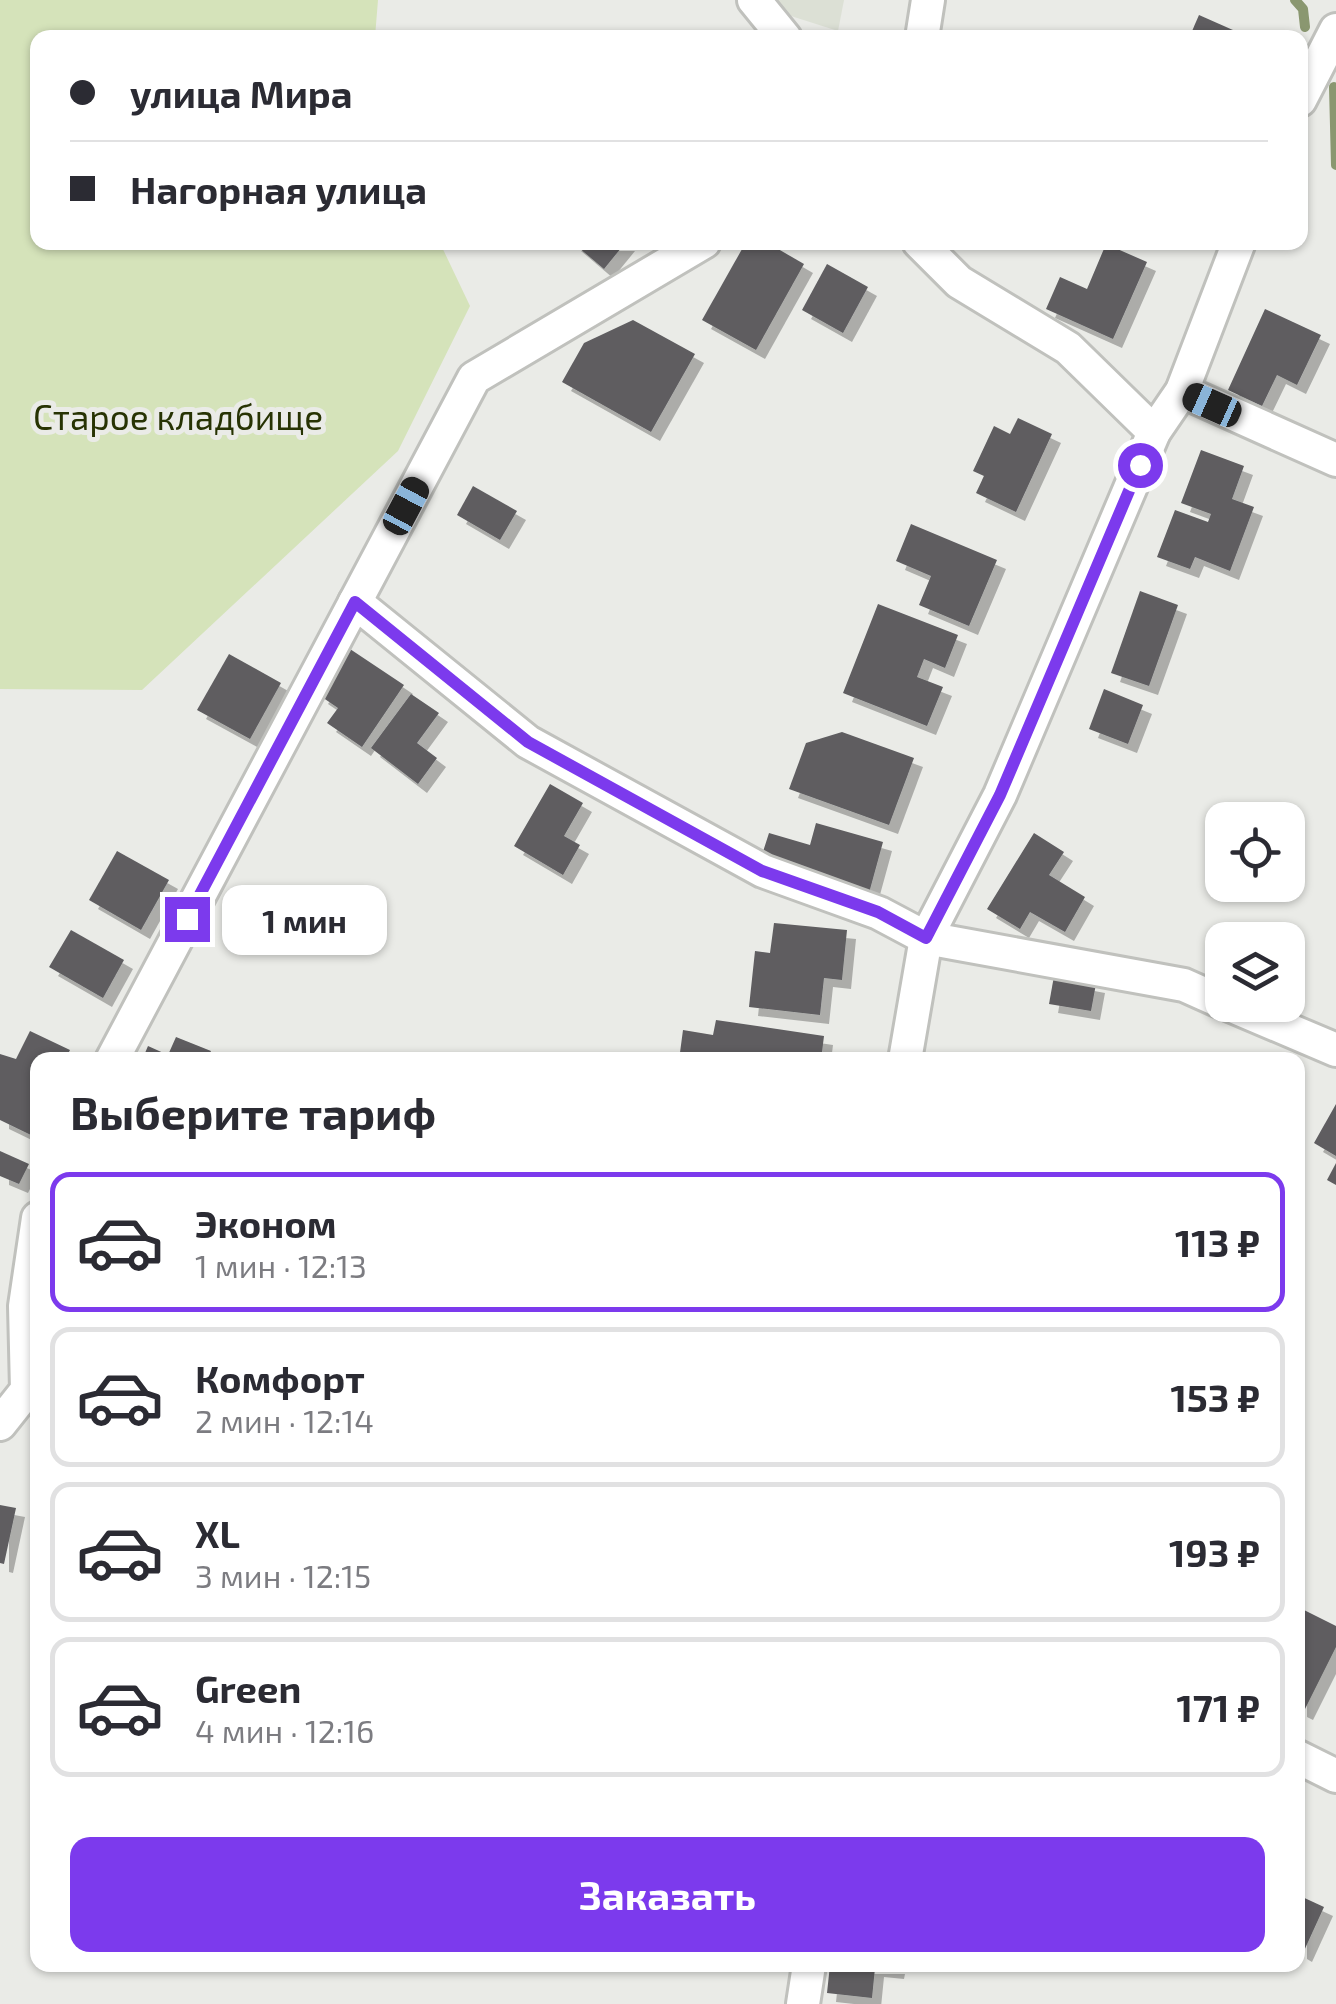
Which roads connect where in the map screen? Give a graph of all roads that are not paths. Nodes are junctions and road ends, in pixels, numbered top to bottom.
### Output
1 (754, 0) edge
2 (928, 0) edge
3 (779, 30) edge
4 (923, 30) edge
5 (1336, 30) edge
6 (1308, 84) edge
7 (690, 250) edge
8 (927, 250) edge
9 (1236, 250) edge
10 (1182, 391) junction
11 (1154, 432) junction
12 (1336, 460) edge
13 (355, 602) junction
14 (926, 938) junction
15 (1205, 994) edge
16 (1270, 1022) edge
17 (1336, 1050) edge
18 (116, 1052) edge
19 (906, 1052) edge
20 (30, 1272) edge
21 (22, 1386) edge
22 (0, 1424) edge
23 (1305, 1760) edge
24 (1336, 1776) edge
25 (808, 1972) edge
26 (804, 2004) edge

1 - 3 street
2 - 4 street
5 - 6 street
7 - 13 street
8 - 11 street
9 - 10 street
10 - 11 street
10 - 12 street
11 - 14 street
13 - 14 street
13 - 18 street
14 - 15 street
14 - 19 street
16 - 17 street
20 - 21 street
21 - 22 street
23 - 24 street
25 - 26 street

